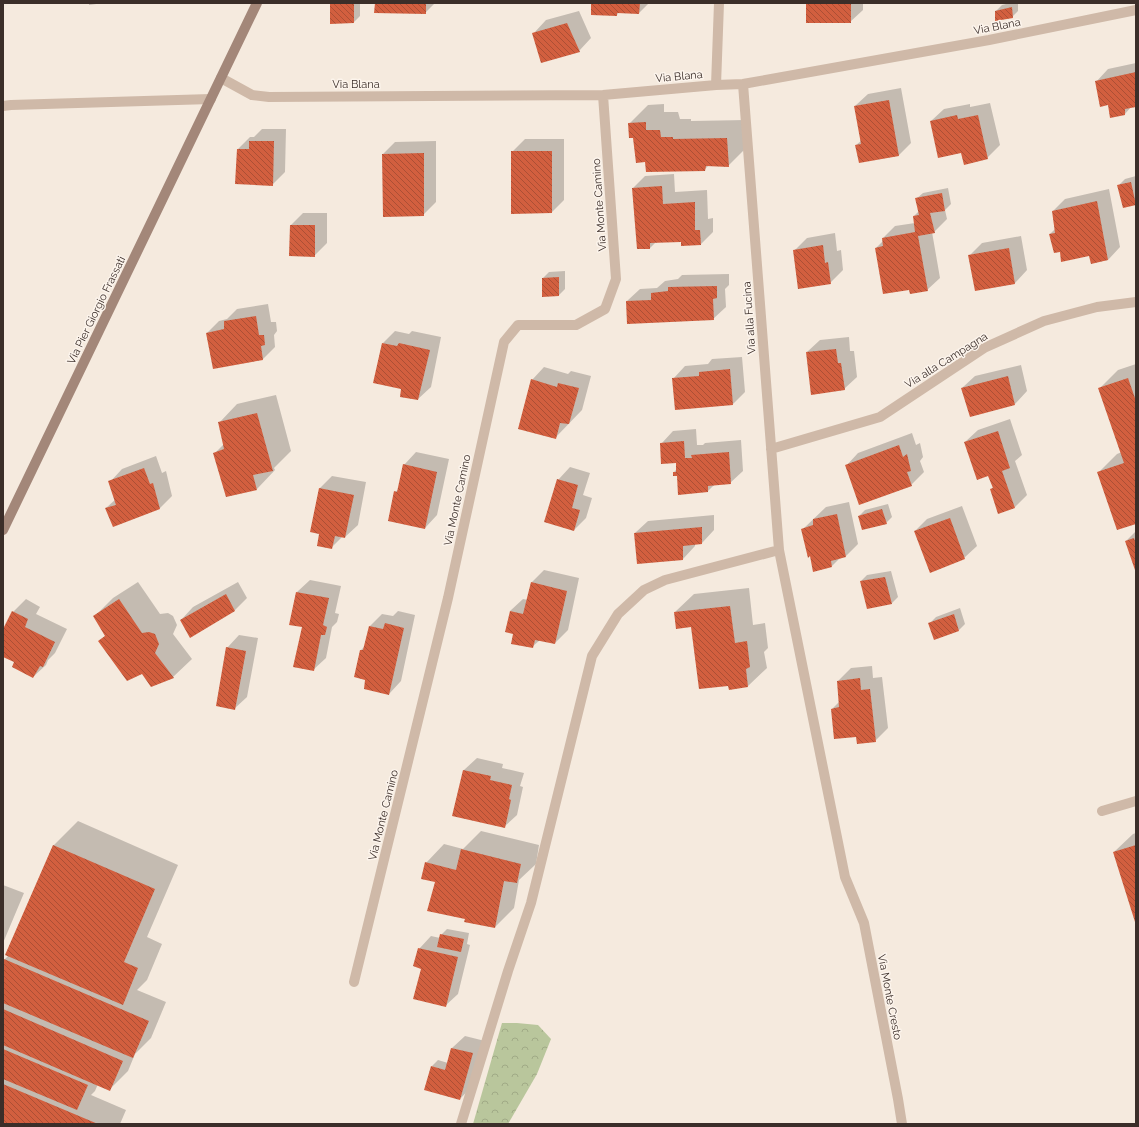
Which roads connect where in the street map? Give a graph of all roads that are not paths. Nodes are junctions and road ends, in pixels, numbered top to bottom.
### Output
1 (257, 3) edge
2 (719, 3) edge
3 (1136, 10) edge
4 (221, 78) junction
5 (744, 84) junction
6 (716, 85) junction
7 (603, 95) junction
8 (211, 99) junction
9 (3, 106) edge
10 (1136, 302) edge
11 (771, 449) junction
12 (3, 530) edge
13 (779, 550) junction
14 (1136, 801) edge
15 (1102, 812) dead end
16 (354, 982) dead end
17 (461, 1124) edge
18 (902, 1124) edge

1 - 4 street, Via Pier Giorgio Frassati
2 - 6 street
3 - 5 street, Via Blana
4 - 7 street, Via Blana
4 - 8 street, Via Pier Giorgio Frassati
5 - 6 street, Via Blana
5 - 11 street, Via alla Fucina
6 - 7 street, Via Blana
7 - 16 street, Via Monte Camino
8 - 9 street
8 - 12 street, Via Pier Giorgio Frassati
10 - 11 street, Via alla Campagna
11 - 13 street, Via alla Fucina
13 - 17 street
13 - 18 street, Via Monte Cresto
14 - 15 street

